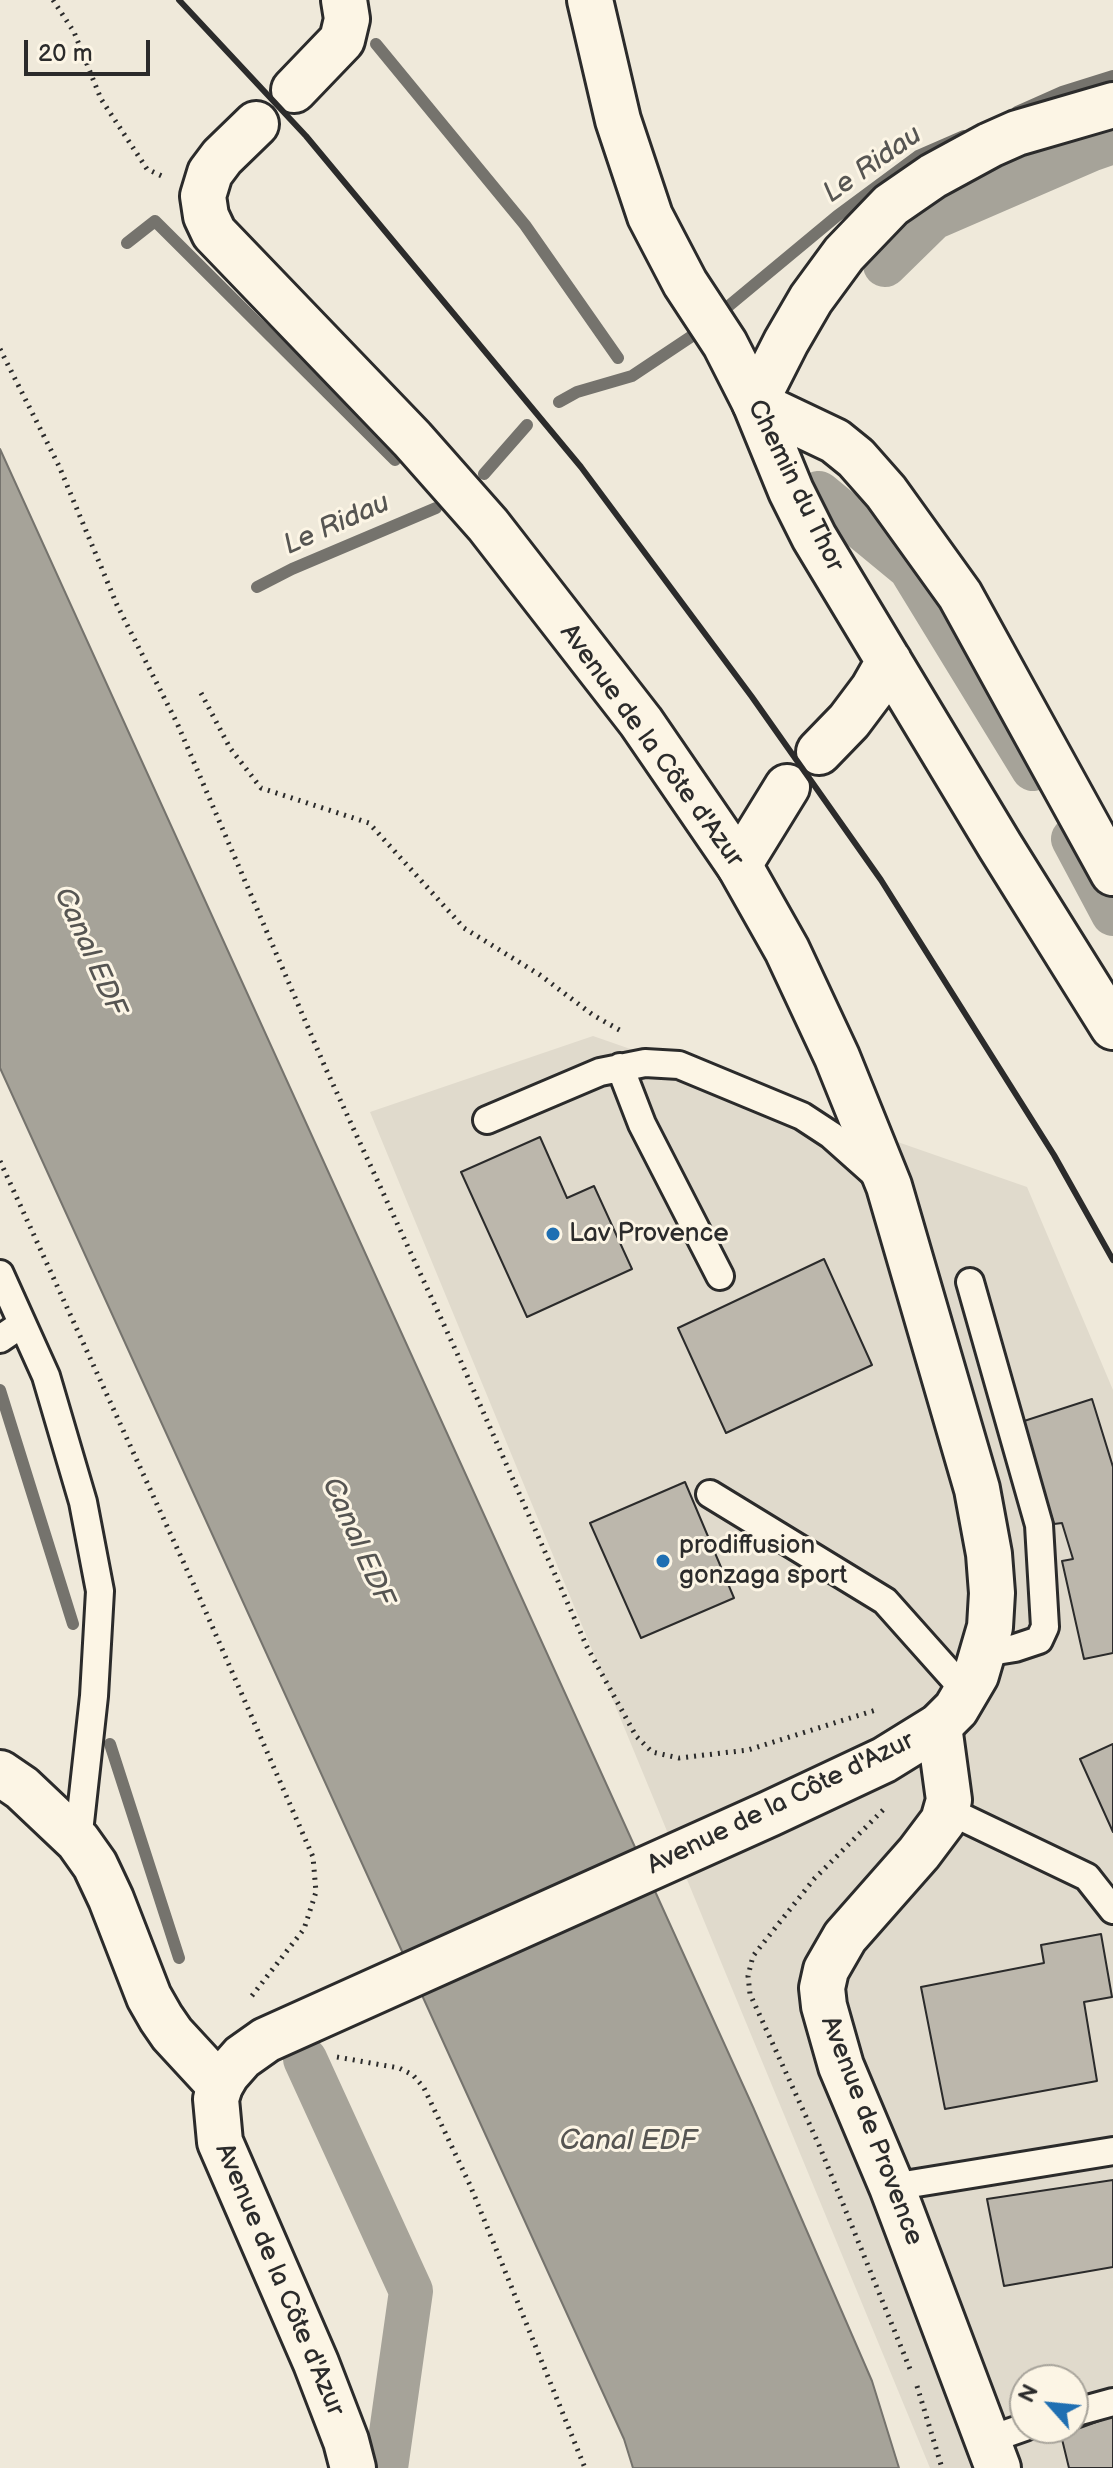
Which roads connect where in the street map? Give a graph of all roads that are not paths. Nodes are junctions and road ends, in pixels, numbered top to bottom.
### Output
1 (344, 0) edge
2 (590, 0) edge
3 (294, 90) dead end
4 (1113, 105) edge
5 (256, 124) dead end
6 (755, 403) junction
7 (889, 661) junction
8 (819, 752) dead end
9 (787, 787) dead end
10 (739, 865) junction
11 (1113, 873) edge
12 (1113, 1027) edge
13 (620, 1067) junction
14 (487, 1120) dead end
15 (889, 1186) junction
16 (0, 1274) edge
17 (720, 1276) dead end
18 (970, 1282) dead end
19 (22, 1324) junction
20 (0, 1339) edge
21 (710, 1494) dead end
22 (984, 1653) junction
23 (967, 1693) junction
24 (939, 1726) junction
25 (0, 1773) edge
26 (947, 1810) junction
27 (78, 1841) junction
28 (1113, 1910) edge
29 (220, 2086) junction
30 (1113, 2151) edge
31 (892, 2187) junction
32 (1113, 2402) edge
33 (1089, 2409) edge
34 (1004, 2445) edge
35 (353, 2468) edge

1 - 3 street
2 - 6 street, Chemin du Thor
4 - 6 street
5 - 10 street, Avenue de la Côte d'Azur
6 - 7 street, Chemin du Thor
6 - 11 street
7 - 8 street
7 - 12 street, Chemin du Thor
9 - 10 street
10 - 15 street, Avenue de la Côte d'Azur
13 - 14 lane
13 - 15 lane
13 - 17 lane
15 - 22 street, Avenue de la Côte d'Azur
16 - 19 lane
18 - 22 lane
19 - 20 lane
19 - 27 lane
21 - 23 lane
22 - 23 street, Avenue de la Côte d'Azur
23 - 24 street, Avenue de la Côte d'Azur
24 - 26 street
24 - 29 street, Avenue de la Côte d'Azur
25 - 27 street
26 - 28 lane
26 - 31 street, Avenue de Provence
27 - 29 street
29 - 35 street, Avenue de la Côte d'Azur
30 - 31 lane
31 - 34 street, Avenue de Provence
32 - 33 lane

